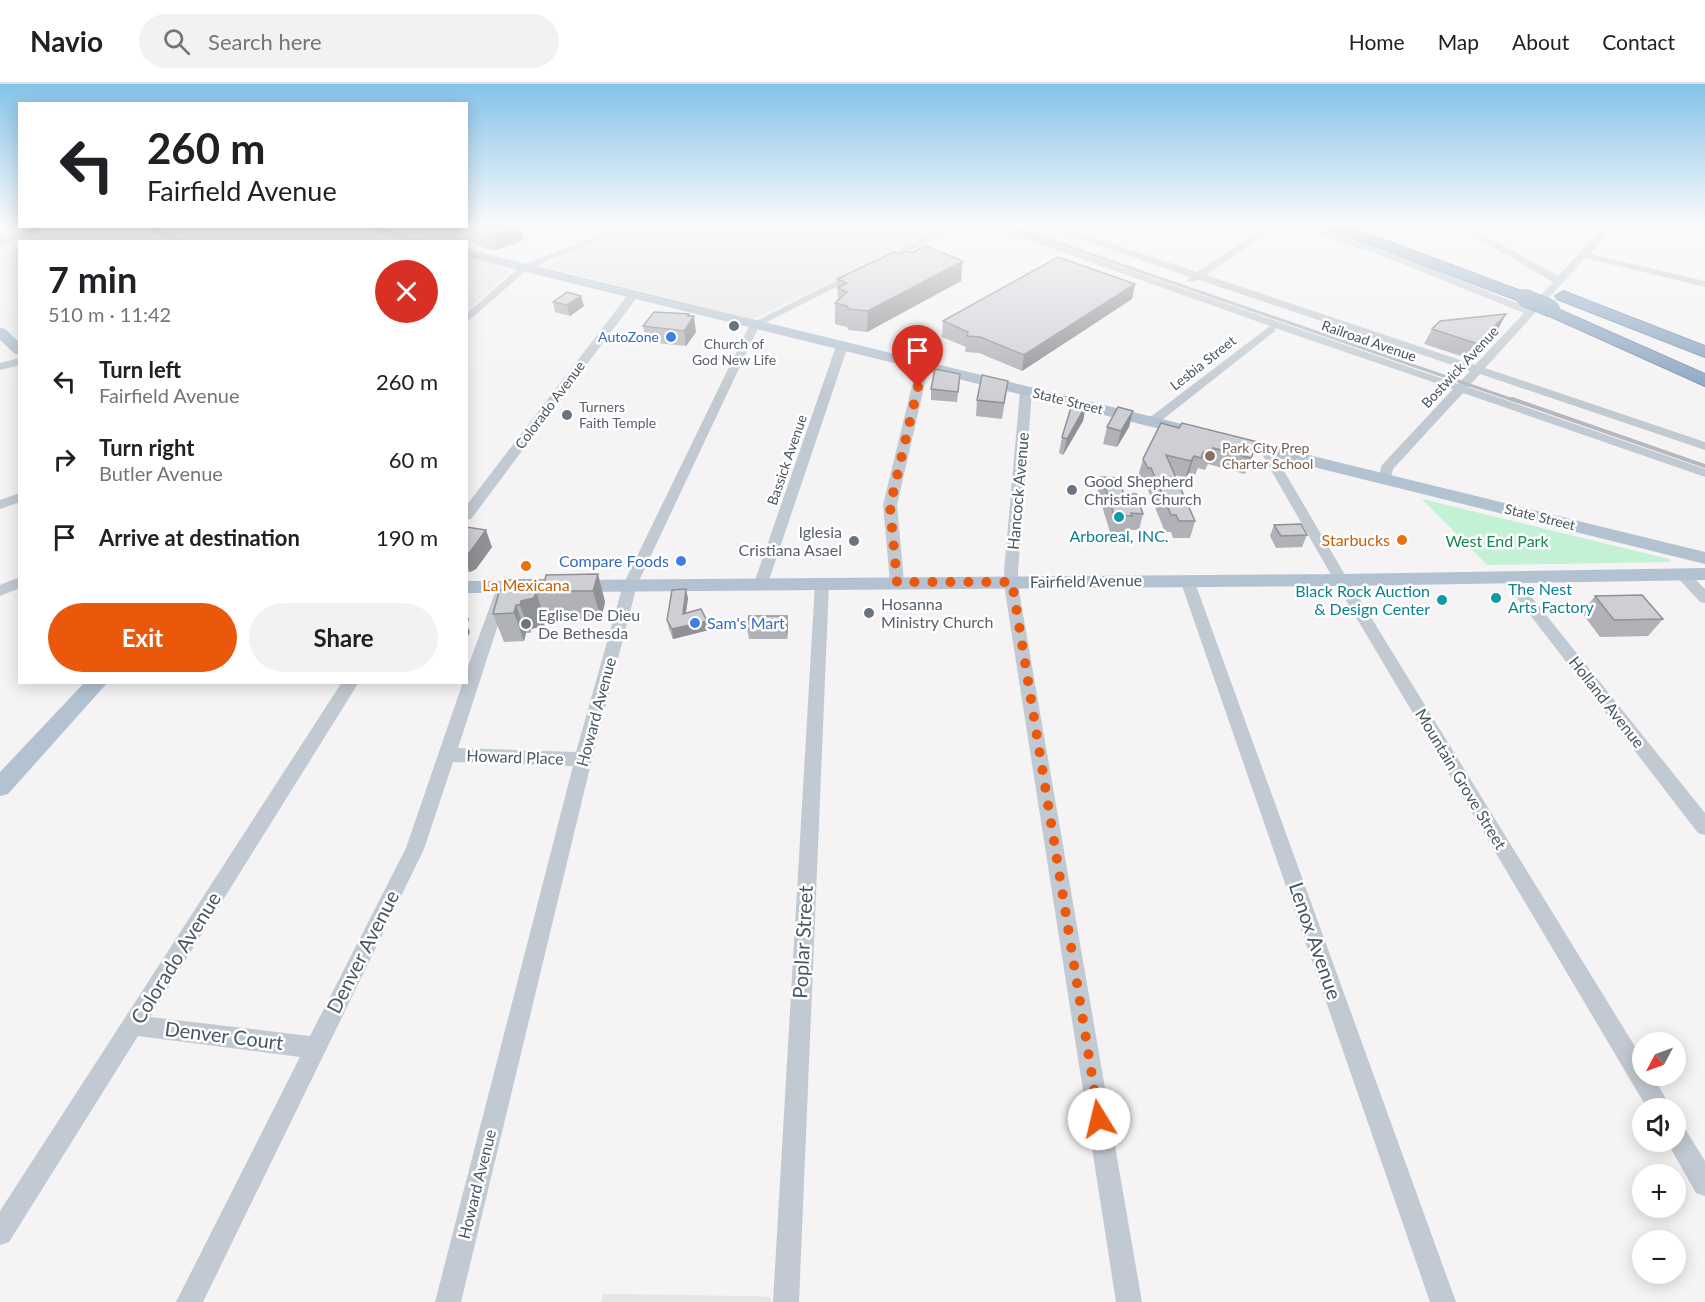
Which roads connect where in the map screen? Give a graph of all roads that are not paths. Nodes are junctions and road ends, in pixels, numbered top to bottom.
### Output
1 (508, 282) edge
2 (585, 282) edge
3 (840, 282) edge
4 (1153, 282) edge
5 (1190, 282) edge
6 (1213, 282) edge
7 (1456, 282) edge
8 (1483, 282) edge
9 (1534, 282) edge
10 (1567, 282) edge
11 (1534, 284) dead end
12 (1176, 290) junction
13 (634, 294) junction
14 (1556, 299) junction
15 (1532, 312) junction
16 (468, 318) edge
17 (755, 324) junction
18 (1271, 329) dead end
19 (0, 332) edge
20 (842, 346) junction
21 (1705, 346) edge
22 (18, 349) edge
23 (1705, 352) edge
24 (18, 362) edge
25 (923, 365) junction
26 (0, 367) edge
27 (1478, 370) junction
28 (1705, 370) edge
29 (1705, 381) edge
30 (1460, 388) junction
31 (1026, 391) junction
32 (1153, 421) junction
33 (1705, 446) edge
34 (1264, 449) junction
35 (1705, 473) edge
36 (1385, 478) junction
37 (18, 498) edge
38 (0, 505) edge
39 (468, 513) edge
40 (1697, 570) edge
41 (1509, 578) junction
42 (1187, 580) junction
43 (1341, 580) junction
44 (897, 582) junction
45 (1012, 582) junction
46 (18, 583) edge
47 (761, 583) junction
48 (822, 583) junction
49 (630, 585) junction
50 (468, 587) edge
51 (504, 588) junction
52 (0, 591) edge
53 (1705, 598) edge
54 (96, 684) edge
55 (350, 684) edge
56 (446, 755) junction
57 (583, 759) junction
58 (0, 787) edge
59 (1705, 827) edge
60 (134, 1025) junction
61 (315, 1048) junction
62 (1654, 1098) edge
63 (1686, 1152) edge
64 (1705, 1184) edge
65 (0, 1233) edge
66 (189, 1302) edge
67 (448, 1302) edge
68 (786, 1302) edge
69 (1129, 1302) edge
70 (1443, 1302) edge

1 - 16 street
2 - 13 main road, State Street
3 - 17 street
4 - 12 street, Railroad Avenue
5 - 12 street
6 - 27 street, Railroad Avenue
7 - 15 street
8 - 14 highway, bridge
9 - 14 street
10 - 14 street, Bostwick Avenue
11 - 14 highway
12 - 30 street, Railroad Avenue
13 - 17 main road, State Street
13 - 39 street, Colorado Avenue
14 - 15 street, Bostwick Avenue
14 - 21 highway
14 - 23 highway
14 - 28 highway
14 - 29 highway
15 - 27 street, Bostwick Avenue
17 - 20 main road, State Street
17 - 49 street, Howard Avenue
18 - 32 street, Lesbia Street
19 - 22 main road
20 - 25 main road, State Street
20 - 47 street, Bassick Avenue
24 - 26 street
25 - 31 main road, State Street
25 - 44 street
27 - 30 street, Bostwick Avenue
27 - 33 street, Railroad Avenue
30 - 35 street, Railroad Avenue
30 - 36 street, Bostwick Avenue
31 - 32 main road, State Street
31 - 45 street, Hancock Avenue
32 - 34 main road, State Street
34 - 36 main road, State Street
34 - 43 street, Mountain Grove Street
36 - 40 main road, State Street
37 - 38 street
40 - 41 main road, Fairfield Avenue
40 - 53 street
41 - 43 main road, Fairfield Avenue
41 - 59 street, Holland Avenue
42 - 43 main road, Fairfield Avenue
42 - 45 main road, Fairfield Avenue
42 - 70 street, Lenox Avenue
43 - 62 street, Mountain Grove Street
44 - 45 main road, Fairfield Avenue
44 - 48 main road, Fairfield Avenue
45 - 69 street, Hancock Avenue
46 - 52 street
47 - 48 main road, Fairfield Avenue
47 - 49 main road, Fairfield Avenue
48 - 68 street, Poplar Street
49 - 51 main road, Fairfield Avenue
49 - 57 street, Howard Avenue
50 - 51 main road, Fairfield Avenue
51 - 56 street, Denver Avenue
54 - 58 main road
55 - 60 street, Colorado Avenue
56 - 57 street, Howard Place
56 - 61 street, Denver Avenue
57 - 67 street, Howard Avenue
60 - 61 street, Denver Court
60 - 65 street, Colorado Avenue
61 - 66 street, Denver Avenue
63 - 64 street

